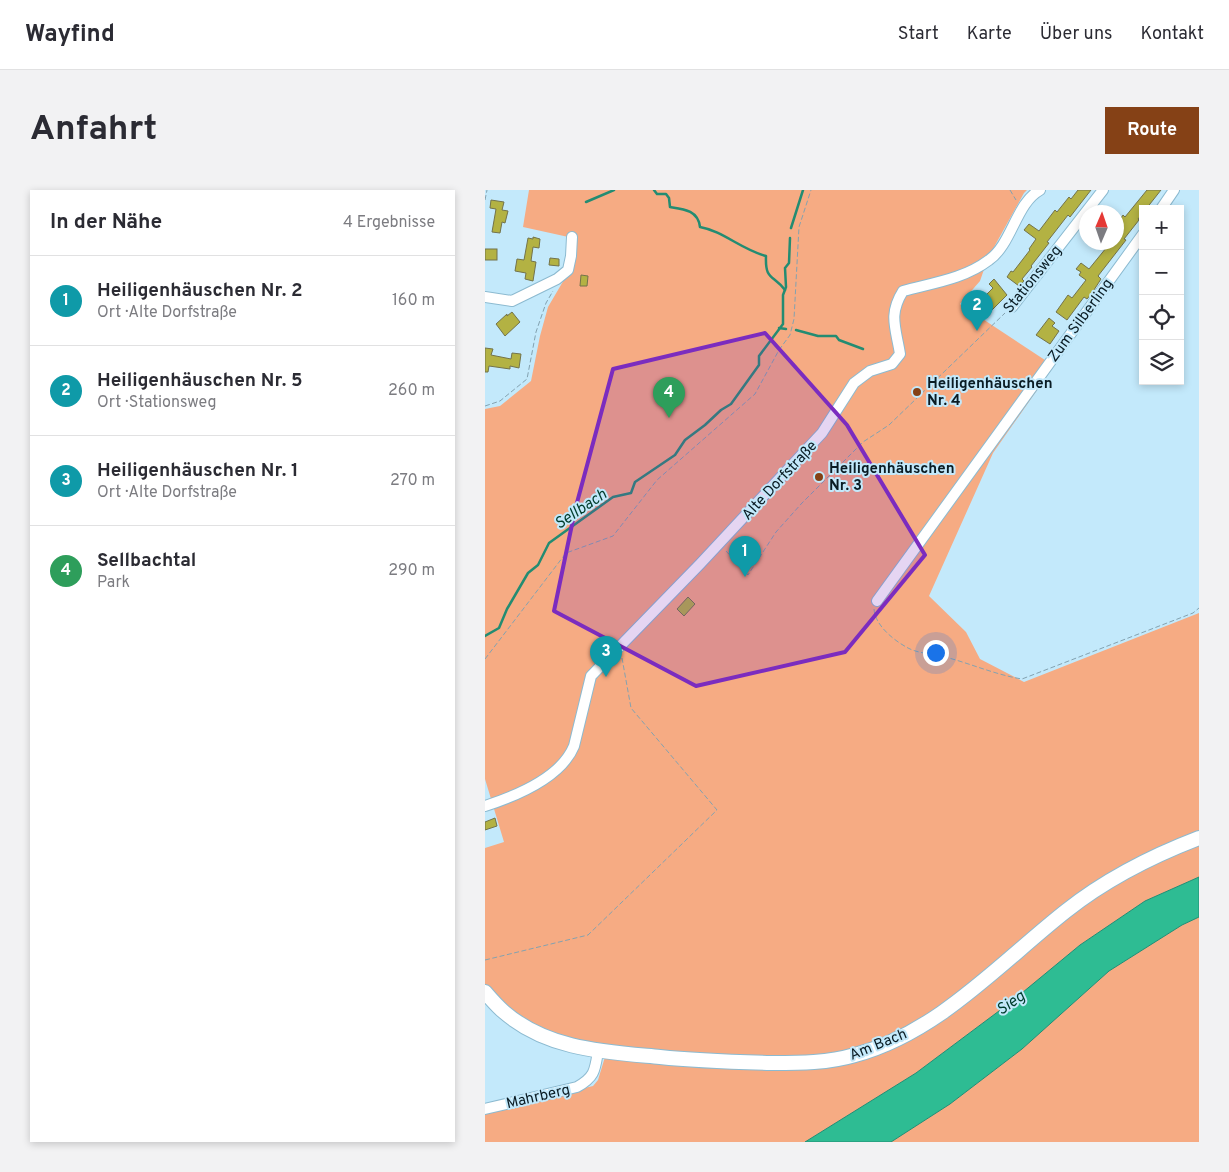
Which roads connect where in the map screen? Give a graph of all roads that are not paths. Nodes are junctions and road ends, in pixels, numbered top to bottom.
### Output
1 (1040, 190) edge
2 (1103, 190) edge
3 (1174, 190) edge
4 (1164, 205) edge
5 (572, 237) dead end
6 (1139, 240) edge
7 (485, 297) edge
8 (1012, 307) road end
9 (877, 601) road end
10 (485, 806) edge
11 (1199, 838) edge
12 (485, 992) edge
13 (599, 1051) junction
14 (485, 1109) edge

1 - 10 street, Alte Dorfstraße
2 - 8 street, Stationsweg
3 - 4 street
5 - 7 street
6 - 9 street, Zum Silberling
11 - 13 street, Am Bach
12 - 13 street, Am Bach
13 - 14 street, Mahrberg

